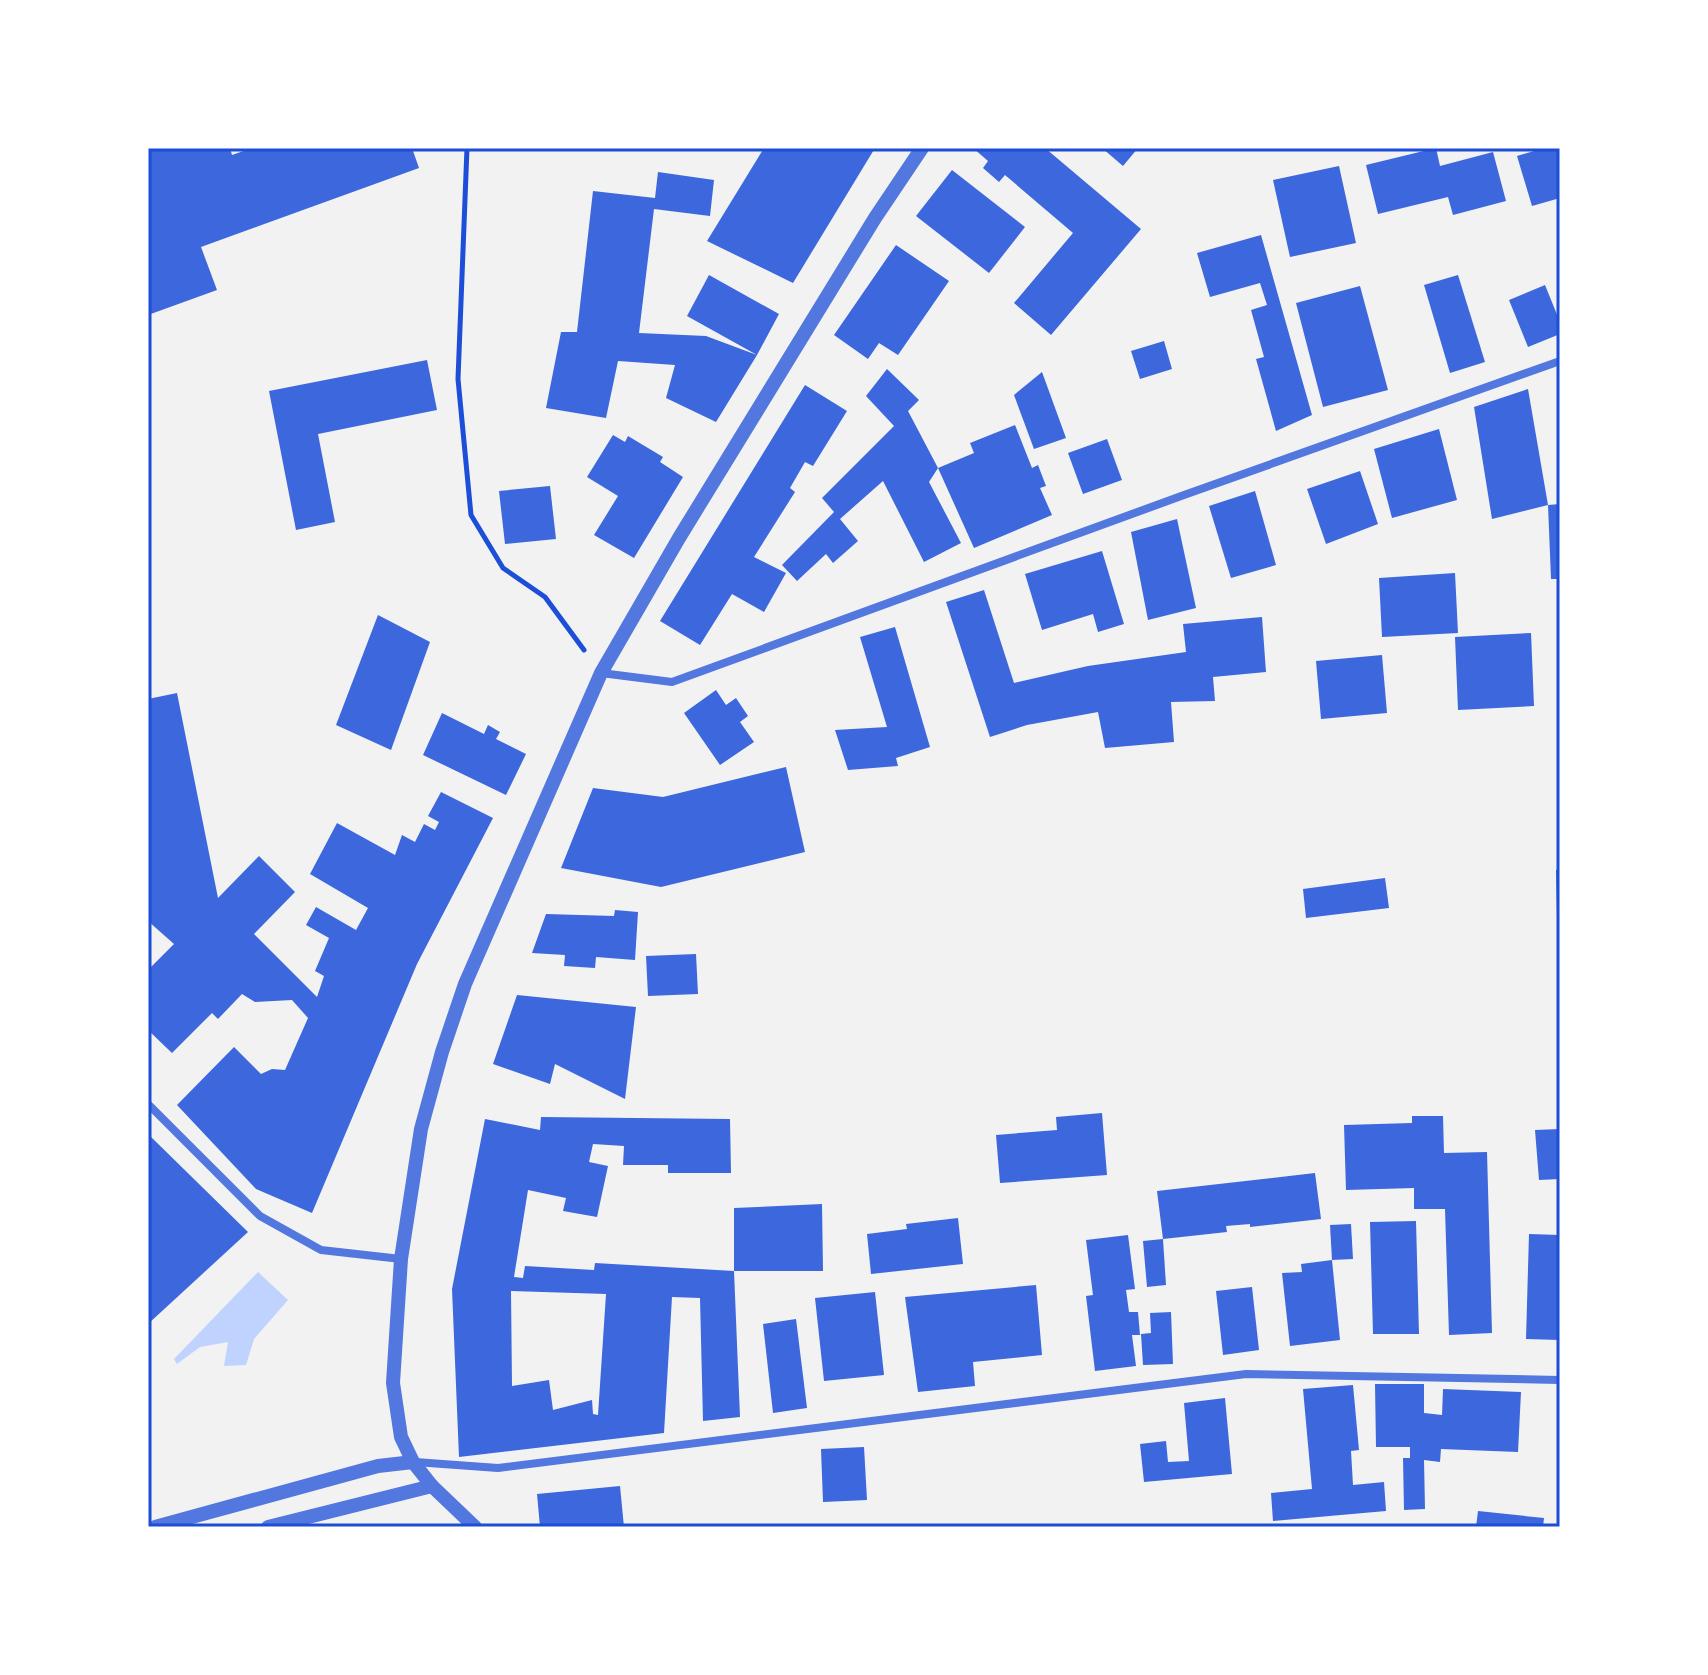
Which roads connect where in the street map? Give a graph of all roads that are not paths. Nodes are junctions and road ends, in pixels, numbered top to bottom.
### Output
1 (922, 148) edge
2 (1560, 361) edge
3 (601, 673) junction
4 (148, 1104) edge
5 (401, 1259) junction
6 (1560, 1380) edge
7 (413, 1462) junction
8 (432, 1486) junction
9 (155, 1527) edge
10 (268, 1527) edge
11 (475, 1527) edge

1 - 3 street
2 - 3 street
3 - 5 street
4 - 5 street
5 - 7 street
6 - 7 street
7 - 8 street
7 - 9 street
8 - 10 street
8 - 11 street

